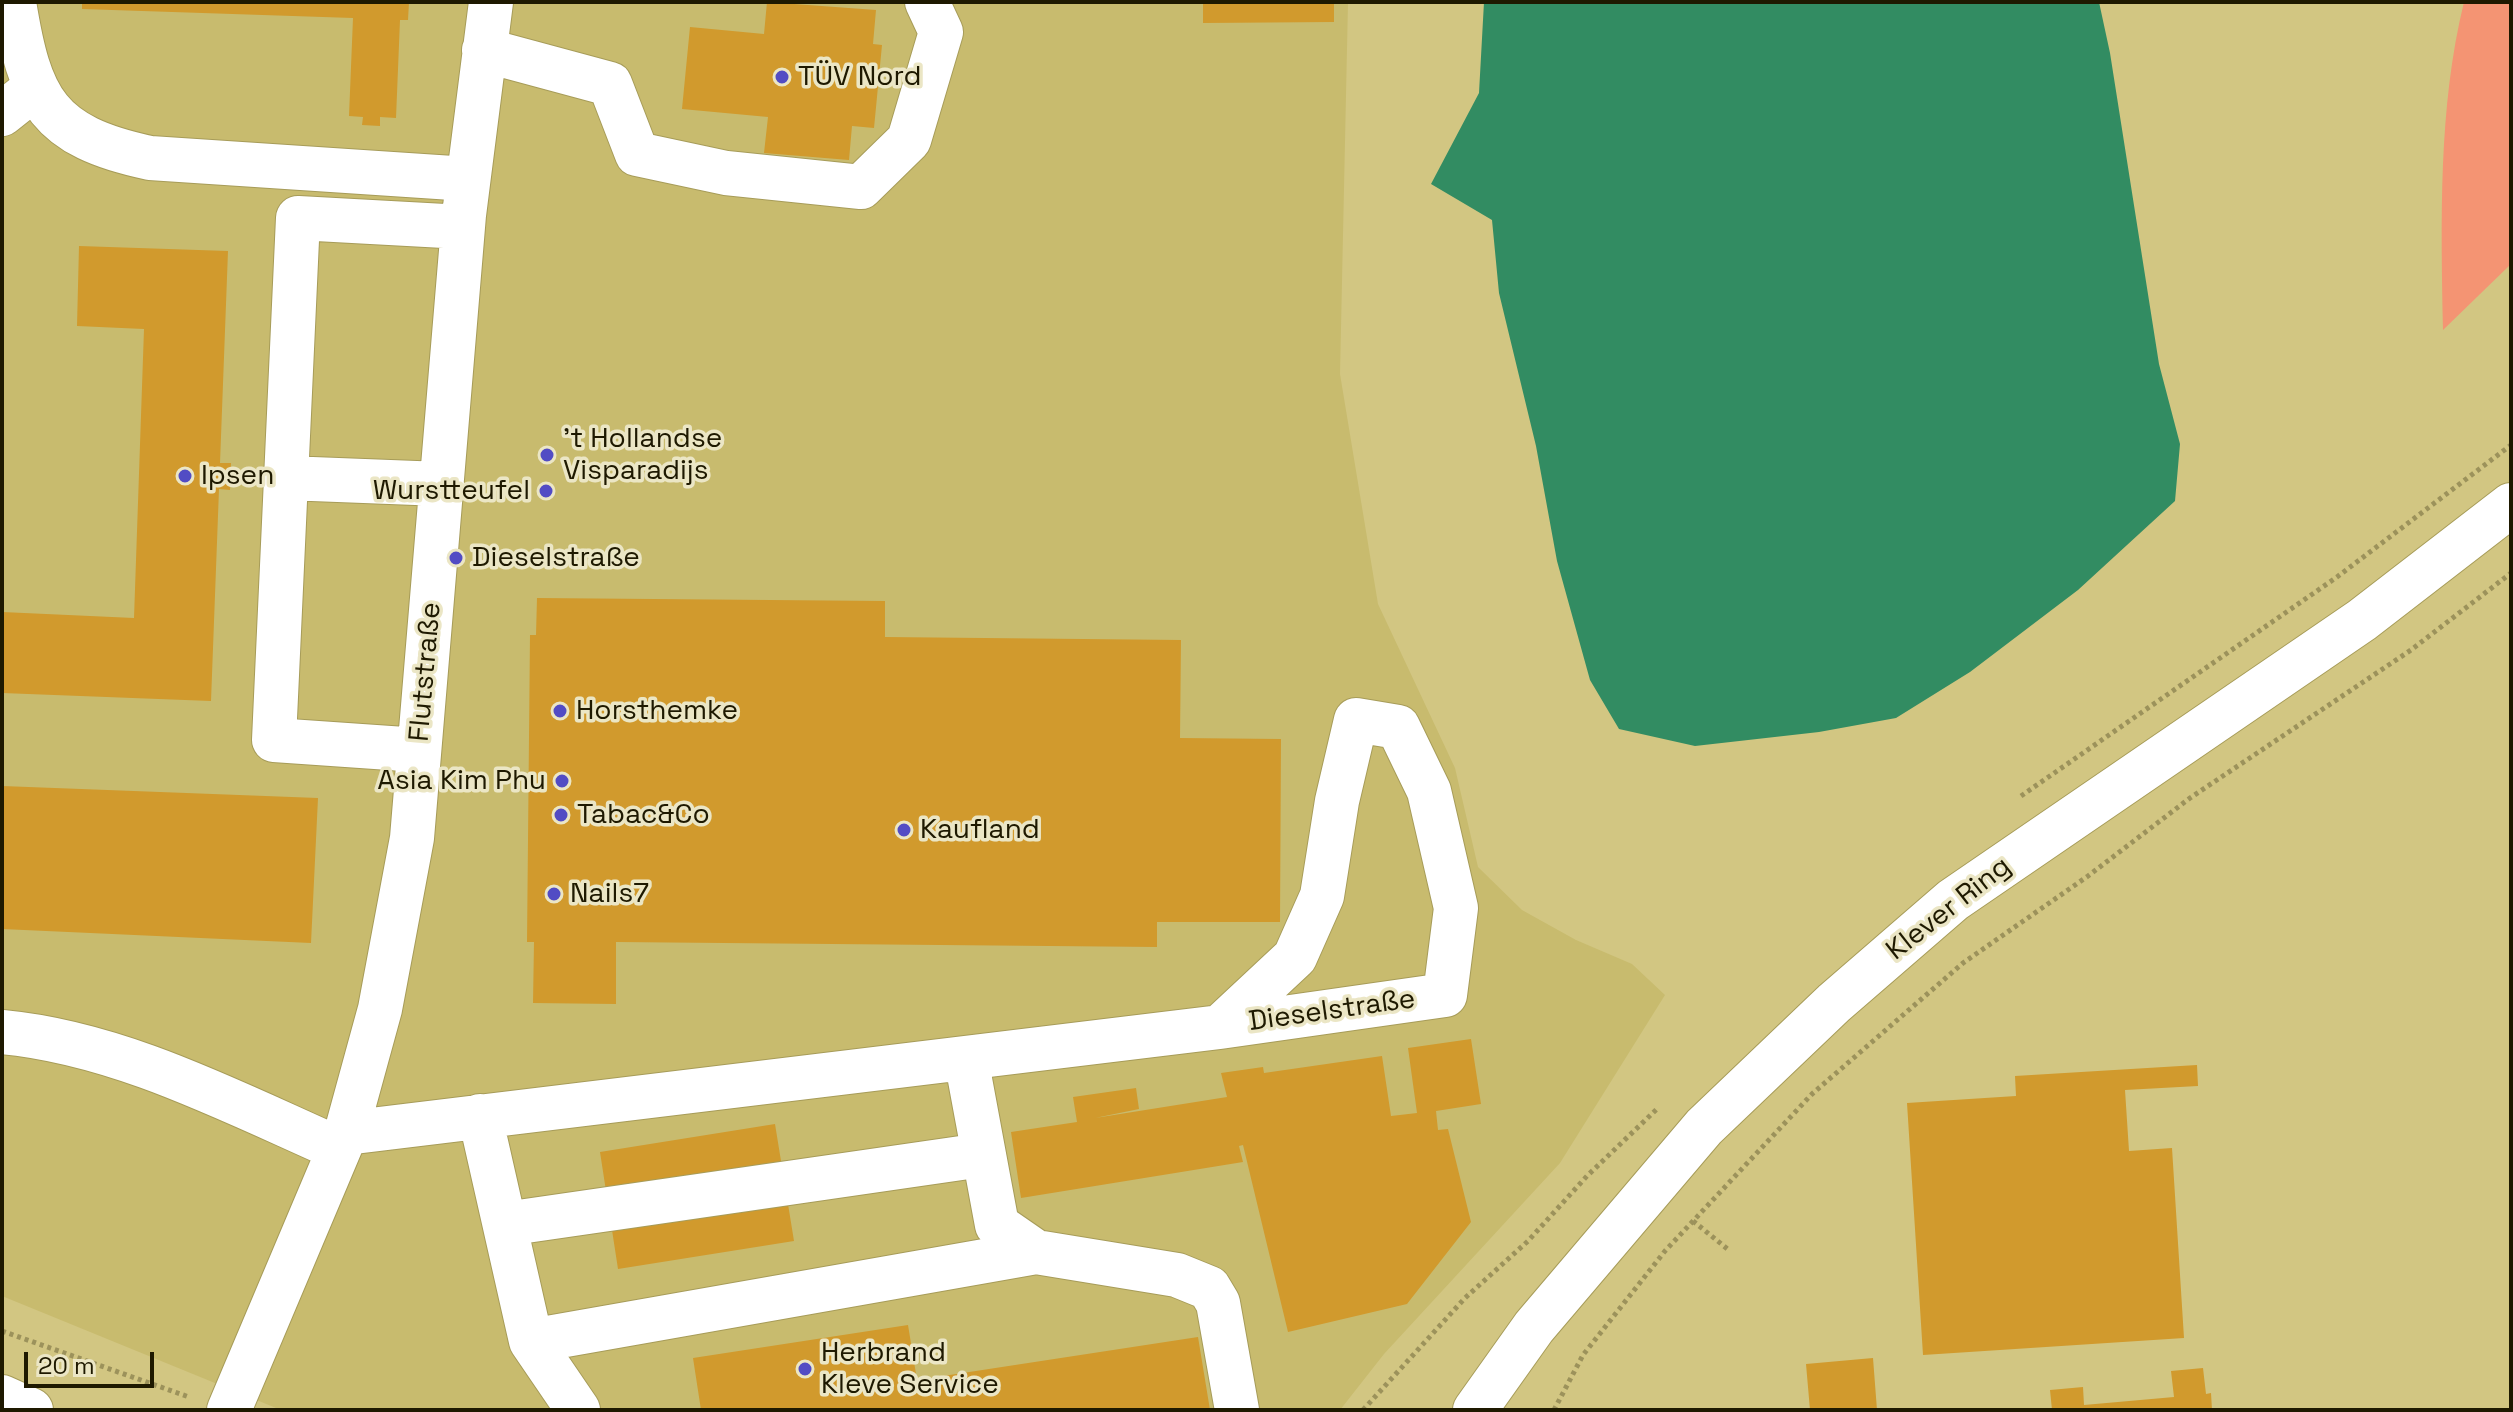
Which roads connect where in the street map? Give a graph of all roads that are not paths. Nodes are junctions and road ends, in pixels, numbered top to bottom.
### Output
1 (14, 2) edge
2 (491, 2) edge
3 (927, 2) edge
4 (484, 50) junction
5 (36, 87) junction
6 (2, 114) edge
7 (468, 179) junction
8 (463, 227) junction
9 (286, 478) junction
10 (442, 484) junction
11 (2511, 505) edge
12 (419, 750) junction
13 (1220, 1027) junction
14 (2, 1032) edge
15 (966, 1058) junction
16 (480, 1116) junction
17 (342, 1141) junction
18 (982, 1155) junction
19 (505, 1224) junction
20 (1036, 1252) junction
21 (531, 1341) junction
22 (2, 1397) edge
23 (213, 1405) edge
24 (31, 1410) edge
25 (578, 1410) edge
26 (1237, 1410) edge
27 (1475, 1410) edge

1 - 5 street
2 - 4 street, Flutstraße
3 - 4 street
4 - 7 street, Flutstraße
5 - 6 street
5 - 7 street
7 - 8 street, Flutstraße
8 - 9 street
8 - 10 street, Flutstraße
9 - 10 street
9 - 12 street
10 - 12 street, Flutstraße
11 - 27 street, Klever Ring
12 - 17 street, Flutstraße
13 - 13 street, Dieselstraße
13 - 15 street, Dieselstraße
14 - 17 street
15 - 16 street, Dieselstraße
15 - 18 street
16 - 17 street, Dieselstraße
16 - 19 street
17 - 23 street, Flutstraße
18 - 19 street
18 - 20 street
19 - 21 street
20 - 21 street
20 - 26 street
21 - 25 street
22 - 24 street

